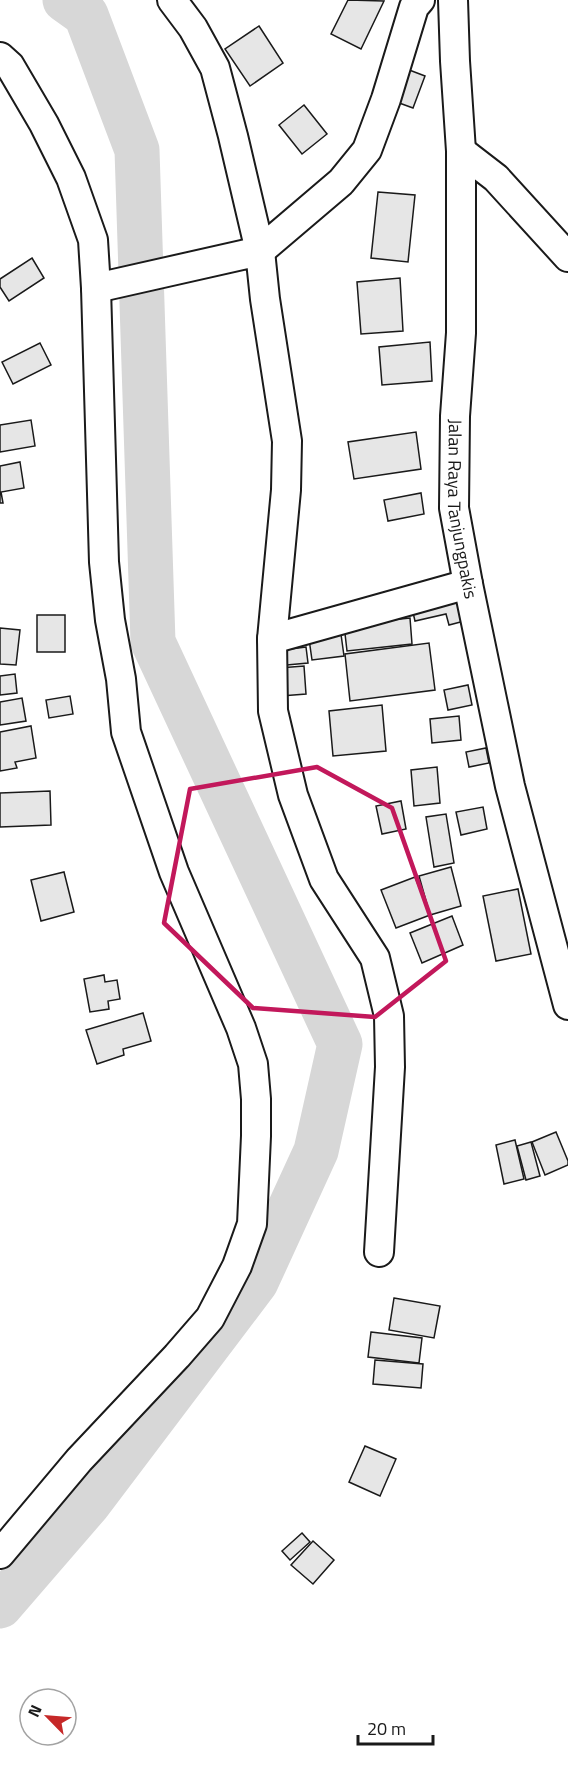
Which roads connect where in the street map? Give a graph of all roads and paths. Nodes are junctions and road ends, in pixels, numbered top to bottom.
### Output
1 (172, 0) edge
2 (420, 0) edge
3 (453, 0) edge
4 (0, 57) edge
5 (461, 151) junction
6 (260, 251) junction
7 (568, 257) edge
8 (104, 286) junction
9 (468, 584) junction
10 (272, 639) junction
11 (568, 1005) edge
12 (379, 1252) dead end
13 (0, 1554) edge

1 - 6 street
2 - 6 street
3 - 5 street, Jalan Raya Tanjungpakis
4 - 8 street
5 - 7 street
5 - 9 street, Jalan Raya Tanjungpakis
6 - 8 street
6 - 10 street
8 - 13 street
9 - 10 street
9 - 11 street, Jalan Raya Tanjungpakis
10 - 12 street

